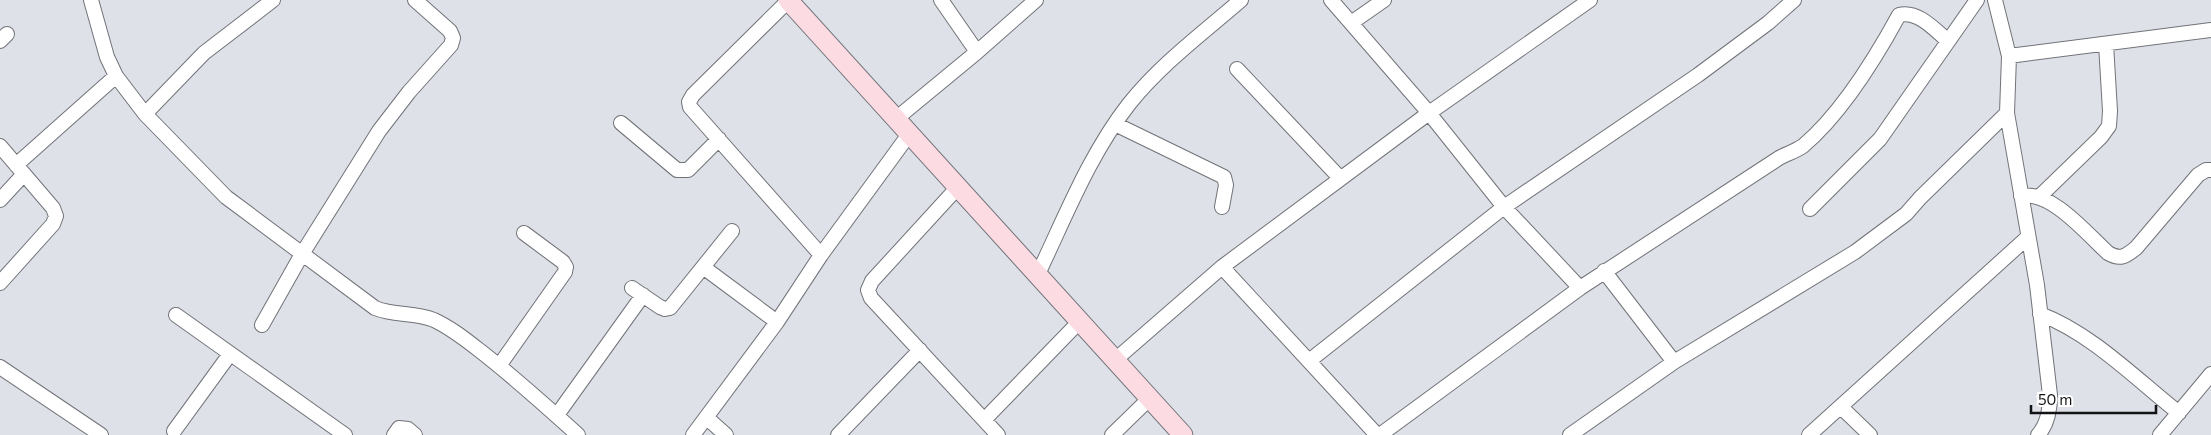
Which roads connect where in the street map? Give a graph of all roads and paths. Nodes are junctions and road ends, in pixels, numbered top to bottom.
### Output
1 (91, 0) edge
2 (273, 0) edge
3 (416, 0) edge
4 (789, 0) edge
5 (941, 0) edge
6 (1036, 0) edge
7 (1241, 0) edge
8 (1331, 0) edge
9 (1384, 0) edge
10 (1590, 0) edge
11 (1794, 0) edge
12 (1977, 0) edge
13 (1995, 0) edge
14 (1351, 23) junction
15 (2211, 30) edge
16 (1948, 41) junction
17 (2106, 44) junction
18 (977, 52) junction
19 (2009, 56) junction
20 (1237, 69) dead end
21 (116, 76) junction
22 (1429, 113) junction
23 (145, 114) junction
24 (2007, 114) junction
25 (897, 118) junction
26 (621, 123) dead end
27 (1115, 124) junction
28 (910, 133) junction
29 (719, 139) junction
30 (0, 146) edge
31 (20, 170) junction
32 (2211, 170) edge
33 (1340, 178) junction
34 (959, 186) junction
35 (2021, 196) junction
36 (2039, 196) junction
37 (0, 200) edge
38 (1222, 207) dead end
39 (1504, 207) junction
40 (1810, 209) dead end
41 (732, 231) dead end
42 (524, 233) dead end
43 (2028, 237) junction
44 (302, 254) junction
45 (821, 255) junction
46 (703, 267) junction
47 (1222, 267) junction
48 (1604, 271) junction
49 (1037, 276) junction
50 (0, 283) edge
51 (1580, 288) junction
52 (2040, 314) junction
53 (176, 315) dead end
54 (1080, 321) junction
55 (777, 322) junction
56 (262, 325) dead end
57 (920, 350) junction
58 (230, 354) junction
59 (1115, 360) junction
60 (1309, 362) junction
61 (1674, 362) junction
62 (499, 366) junction
63 (0, 367) edge
64 (2211, 374) edge
65 (1150, 398) junction
66 (1841, 407) junction
67 (2179, 413) junction
68 (557, 415) junction
69 (707, 418) junction
70 (985, 419) junction
71 (174, 431) dead end
72 (100, 435) edge
73 (345, 435) edge
74 (394, 435) edge
75 (415, 435) edge
76 (578, 435) edge
77 (693, 435) edge
78 (726, 435) edge
79 (838, 435) edge
80 (998, 435) edge
81 (1112, 435) edge
82 (1183, 435) edge
83 (1379, 435) edge
84 (1570, 435) edge
85 (1809, 435) edge
86 (1870, 435) edge
87 (2038, 435) edge
88 (2160, 435) edge

1 - 21 street
2 - 23 street
3 - 44 street
4 - 25 main road
4 - 29 street
5 - 18 street
6 - 18 street
7 - 27 street
8 - 14 street
9 - 14 street
10 - 22 street
11 - 39 street
12 - 16 street
13 - 19 street
14 - 22 street
15 - 17 street
16 - 40 street
16 - 48 street
17 - 19 street
17 - 36 street
18 - 25 street
19 - 24 street
20 - 33 street
21 - 23 street
21 - 31 street
22 - 33 street
22 - 39 street
23 - 44 street
24 - 35 street
24 - 61 street
25 - 28 main road
26 - 29 street
27 - 38 street
27 - 49 street
28 - 34 main road
28 - 45 street
29 - 45 street
30 - 31 street
31 - 37 street
31 - 50 street
32 - 36 street
33 - 47 street
34 - 49 main road
34 - 57 street
35 - 36 street
35 - 43 street
39 - 51 street
39 - 60 street
41 - 46 street
42 - 62 street
43 - 52 street
43 - 66 street
44 - 56 street
44 - 62 street
45 - 55 street
46 - 55 street
46 - 68 street
47 - 59 street
47 - 60 street
48 - 51 street
48 - 61 street
49 - 54 main road
51 - 83 street
52 - 67 street
52 - 87 street
53 - 58 street
54 - 59 main road
54 - 70 street
55 - 69 street
57 - 70 street
57 - 79 street
58 - 71 street
58 - 73 street
59 - 65 main road
60 - 83 street
61 - 84 street
62 - 68 street
63 - 72 street
64 - 67 street
65 - 81 street
65 - 82 main road
66 - 85 street
66 - 86 street
67 - 88 street
68 - 76 street
69 - 77 street
69 - 78 street
70 - 80 street
74 - 75 street

